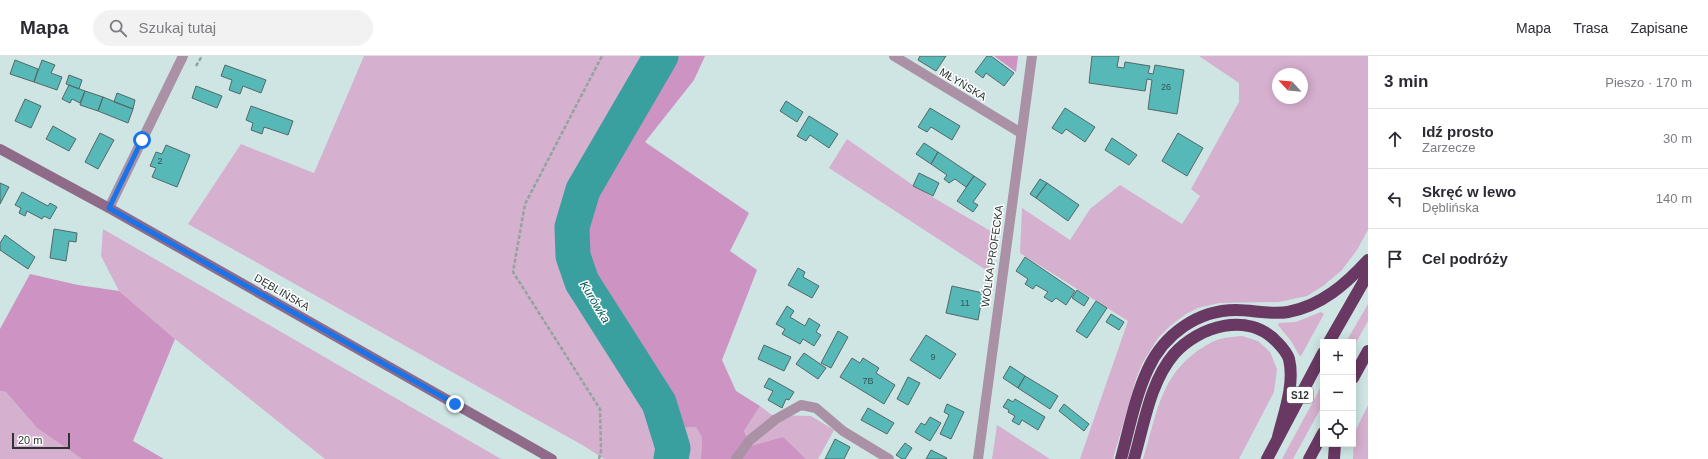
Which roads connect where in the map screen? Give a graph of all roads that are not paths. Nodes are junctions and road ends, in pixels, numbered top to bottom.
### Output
1 (183, 56) edge
2 (894, 56) edge
3 (1032, 56) edge
4 (1021, 133) junction
5 (0, 149) edge
6 (109, 208) junction
7 (1368, 260) edge
8 (1368, 274) edge
9 (1331, 339) edge
10 (1368, 351) edge
11 (1320, 359) edge
12 (1355, 375) edge
13 (1278, 437) junction
14 (1320, 439) edge
15 (1335, 447) edge
16 (552, 459) edge
17 (736, 459) edge
18 (889, 459) edge
19 (978, 459) edge
20 (1121, 459) edge
21 (1134, 459) edge
22 (1267, 459) edge
23 (1309, 459) edge
24 (1334, 459) edge

1 - 6 street
2 - 4 street, MŁYŃSKA
3 - 4 street, WÓLKA PROFECKA
4 - 19 street, WÓLKA PROFECKA
5 - 6 main road, DĘBLIŃSKA
6 - 16 main road, DĘBLIŃSKA
7 - 20 highway
8 - 9 highway
10 - 12 highway
11 - 13 highway, S12
13 - 21 highway
13 - 22 highway, S12
14 - 23 highway
15 - 24 highway
17 - 18 street

